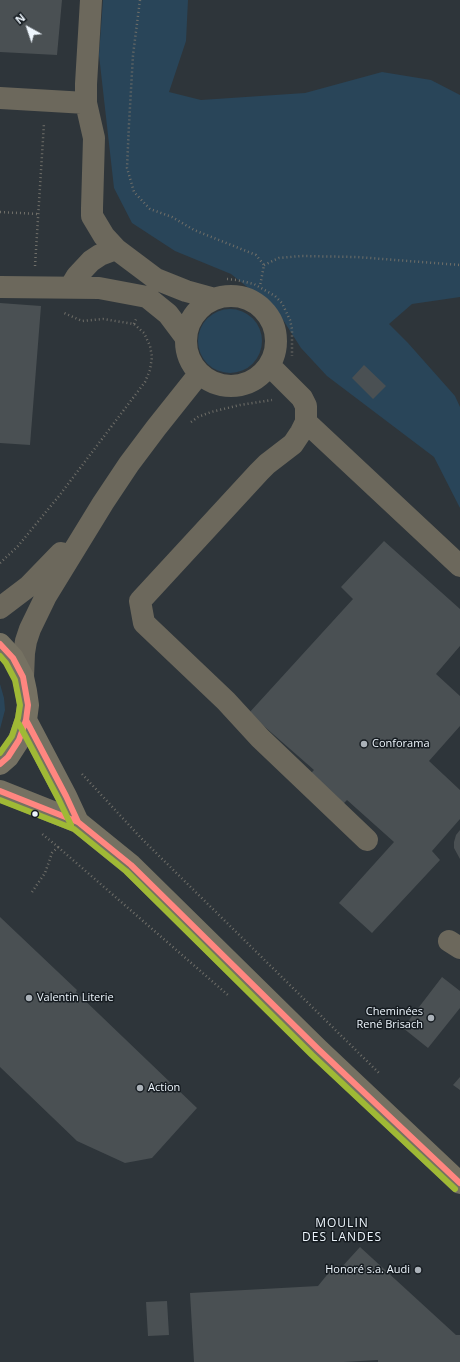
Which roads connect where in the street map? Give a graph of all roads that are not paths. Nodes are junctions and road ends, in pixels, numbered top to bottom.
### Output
1 (91, 0) edge
2 (0, 98) edge
3 (86, 103) junction
4 (116, 249) junction
5 (71, 286) junction
6 (0, 287) edge
7 (214, 299) junction
8 (186, 338) junction
9 (270, 365) junction
10 (199, 374) junction
11 (306, 422) junction
12 (103, 503) junction
13 (460, 566) edge
14 (0, 608) edge
15 (0, 644) edge
16 (23, 678) junction
17 (26, 720) junction
18 (0, 764) edge
19 (0, 790) edge
20 (78, 822) junction
21 (367, 840) dead end
22 (460, 1183) edge

1 - 3 street
2 - 3 street
3 - 4 street
4 - 5 street
4 - 7 street
5 - 6 street
5 - 8 street
7 - 8 street
7 - 9 street
8 - 10 street
9 - 10 street
9 - 11 street
10 - 12 street
11 - 13 street
11 - 21 street
12 - 14 street
12 - 16 street
15 - 16 main road
16 - 17 main road
17 - 18 main road
17 - 20 main road
19 - 20 main road
20 - 22 main road

